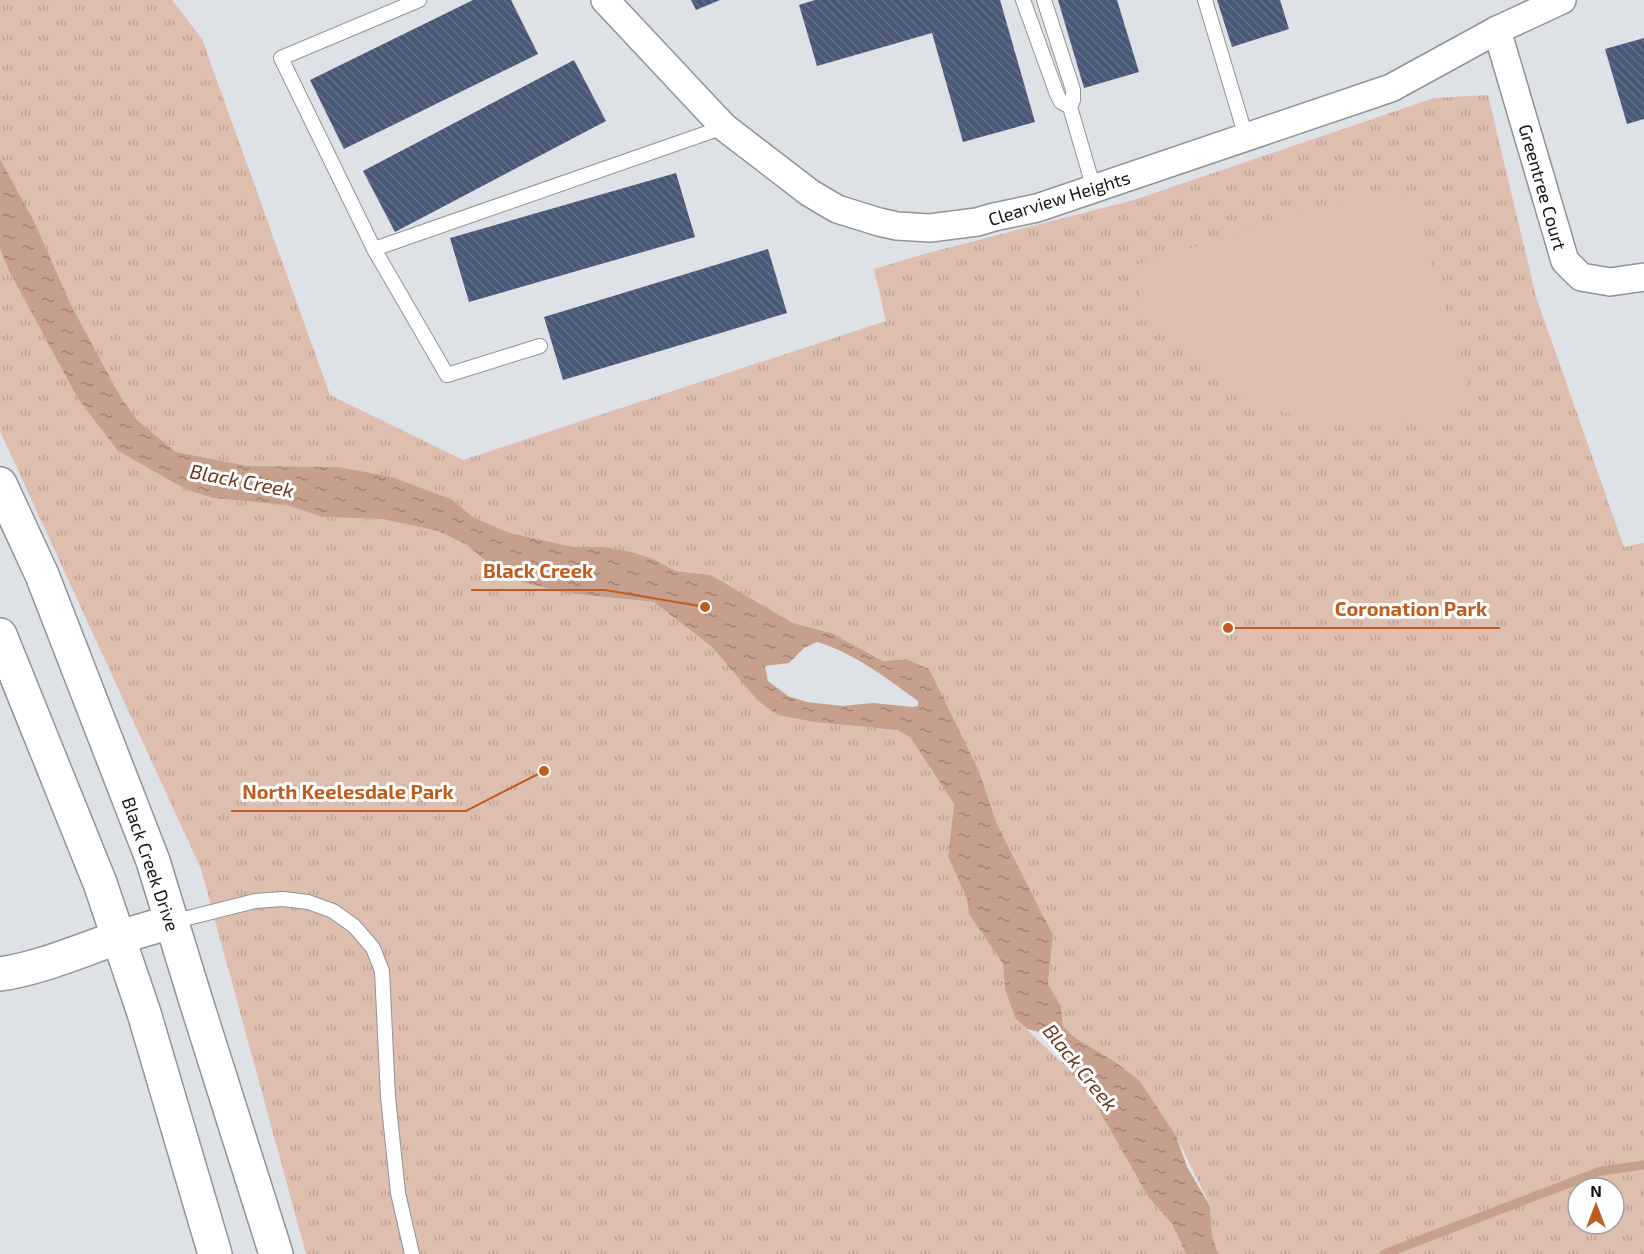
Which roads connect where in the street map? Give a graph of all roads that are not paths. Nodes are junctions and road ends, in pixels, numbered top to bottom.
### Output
1 (419, 0) edge
2 (605, 0) edge
3 (1023, 0) edge
4 (1044, 0) edge
5 (1205, 0) edge
6 (1562, 0) edge
7 (1497, 30) junction
8 (1070, 107) junction
9 (724, 127) junction
10 (1246, 137) junction
11 (1094, 189) junction
12 (374, 249) junction
13 (1644, 277) edge
14 (540, 346) dead end
15 (0, 484) edge
16 (0, 635) edge
17 (172, 922) junction
18 (118, 937) junction
19 (0, 974) edge
20 (215, 1254) edge
21 (276, 1254) edge
22 (412, 1254) edge

1 - 12 lane
2 - 9 street, Clearview Heights
3 - 8 lane
4 - 8 lane
5 - 10 lane
6 - 7 street, Clearview Heights
7 - 10 street, Clearview Heights
7 - 13 street, Greentree Court
8 - 11 lane
9 - 11 street, Clearview Heights
9 - 12 lane
10 - 11 street, Clearview Heights
12 - 14 lane
15 - 17 main road, Black Creek Drive
16 - 18 main road
17 - 18 main road
17 - 21 main road, Black Creek Drive
17 - 22 lane
18 - 19 main road
18 - 20 main road

